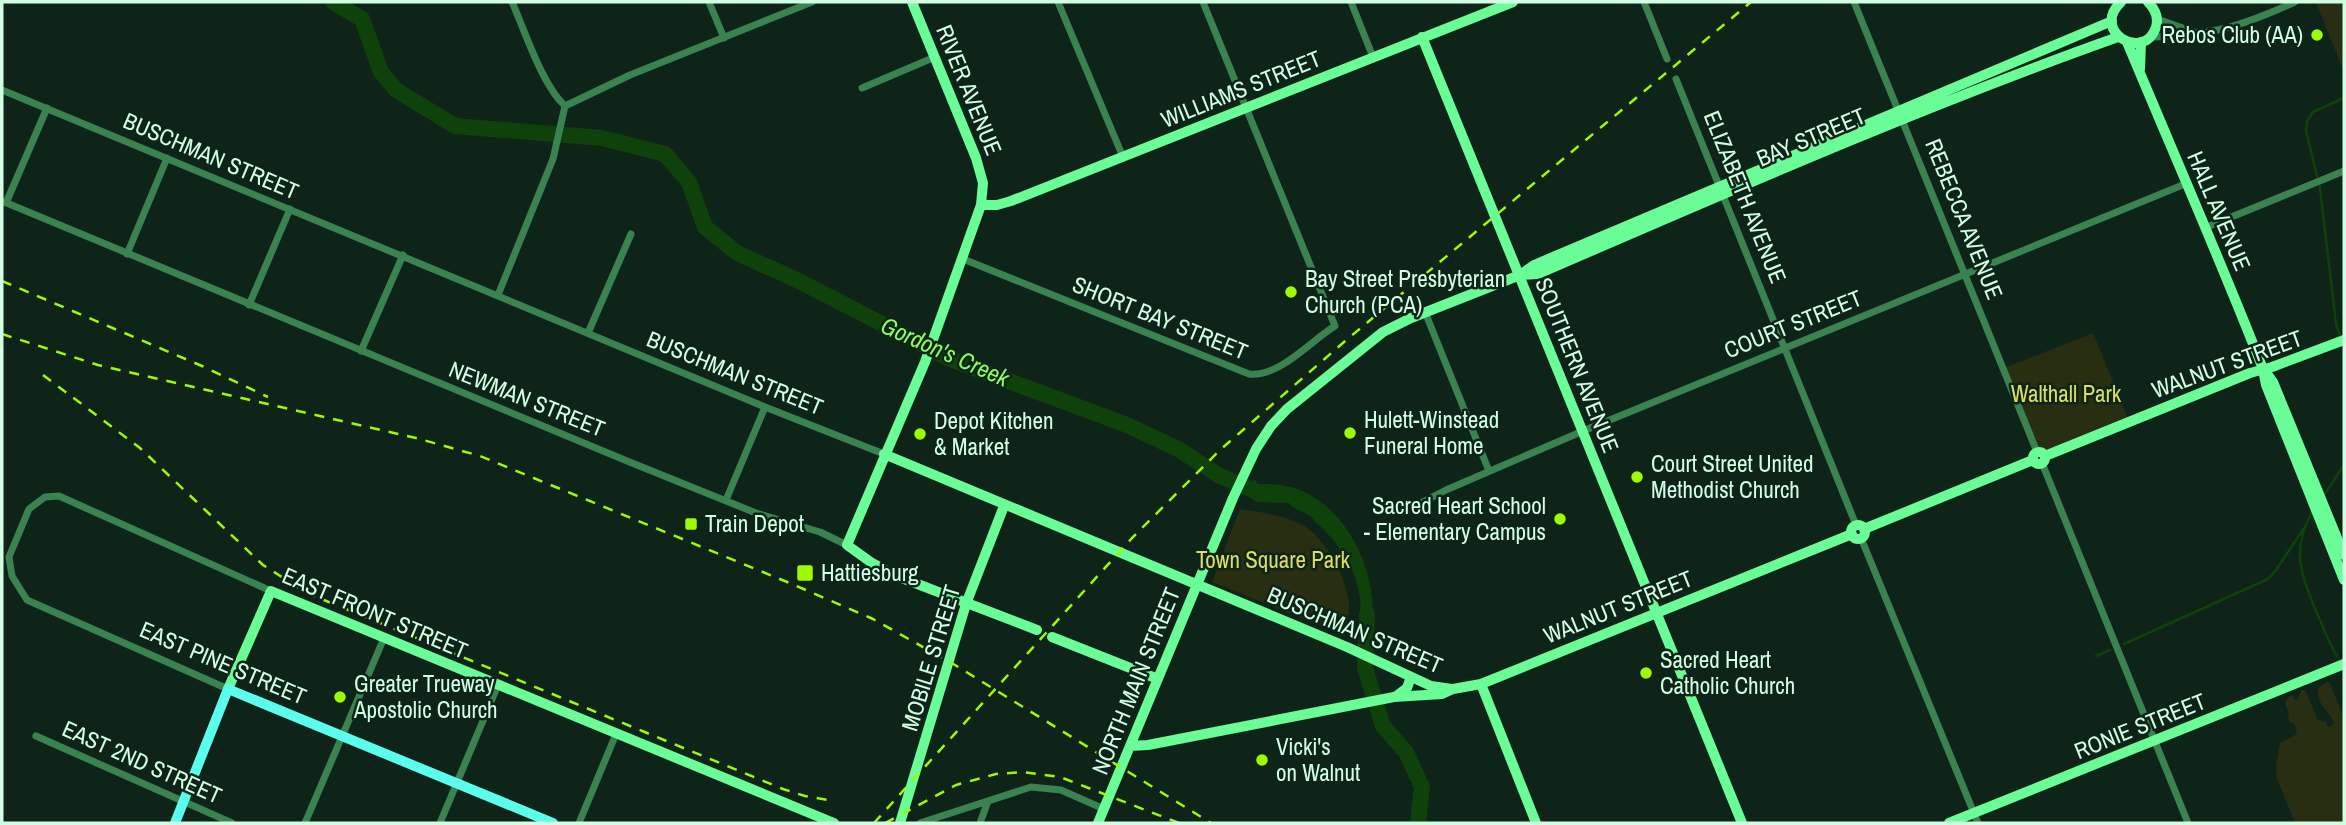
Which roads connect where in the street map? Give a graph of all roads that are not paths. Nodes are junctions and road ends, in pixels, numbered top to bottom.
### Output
1 (512, 2) edge
2 (709, 2) edge
3 (812, 2) edge
4 (912, 2) edge
5 (1058, 2) edge
6 (1203, 2) edge
7 (1351, 2) edge
8 (1513, 2) edge
9 (1644, 2) edge
10 (1854, 2) edge
11 (2148, 2) edge
12 (2161, 2) edge
13 (2295, 2) edge
14 (2116, 4) edge
15 (2157, 16) junction
16 (2112, 21) junction
17 (2200, 34) junction
18 (1422, 37) junction
19 (724, 38) junction
20 (2122, 39) junction
21 (2145, 40) junction
22 (935, 57) junction
23 (1373, 57) junction
24 (1667, 59) dead end
25 (2140, 69) junction
26 (1676, 79) dead end
27 (862, 88) dead end
28 (2, 90) edge
29 (47, 108) junction
30 (1245, 108) junction
31 (565, 110) junction
32 (1900, 115) junction
33 (1123, 157) junction
34 (167, 158) junction
35 (2344, 171) edge
36 (2185, 184) junction
37 (1721, 190) junction
38 (4, 202) edge
39 (981, 205) junction
40 (290, 209) junction
41 (2207, 227) junction
42 (631, 234) dead end
43 (127, 254) junction
44 (402, 255) junction
45 (963, 259) junction
46 (1965, 274) junction
47 (1520, 275) junction
48 (498, 295) junction
49 (249, 305) junction
50 (1425, 312) junction
51 (588, 333) junction
52 (2340, 342) edge
53 (1785, 348) junction
54 (362, 351) junction
55 (2263, 369) junction
56 (765, 407) junction
57 (1583, 431) junction
58 (884, 454) junction
59 (2039, 458) junction
60 (1489, 471) junction
61 (1243, 475) joint
62 (726, 500) junction
63 (1418, 505) dead end
64 (1004, 506) junction
65 (1858, 532) junction
66 (847, 545) junction
67 (2344, 555) edge
68 (2344, 580) edge
69 (1196, 584) junction
70 (271, 591) junction
71 (32, 604) joint
72 (966, 604) junction
73 (1656, 612) junction
74 (1037, 630) dead end
75 (1052, 636) dead end
76 (384, 638) junction
77 (2344, 664) edge
78 (1411, 677) junction
79 (1158, 679) junction
80 (1481, 684) junction
81 (498, 685) junction
82 (228, 689) junction
83 (1453, 689) junction
84 (1390, 698) junction
85 (615, 734) junction
86 (36, 736) dead end
87 (342, 736) junction
88 (2155, 741) junction
89 (1130, 747) junction
90 (457, 782) junction
91 (988, 801) junction
92 (183, 803) junction
93 (1104, 808) junction
94 (1976, 818) edge
95 (175, 823) edge
96 (232, 823) edge
97 (305, 823) edge
98 (440, 823) edge
99 (553, 823) edge
100 (579, 823) edge
101 (834, 823) edge
102 (900, 823) edge
103 (920, 823) edge
104 (981, 823) edge
105 (1098, 823) edge
106 (1536, 823) edge
107 (1742, 823) edge
108 (1949, 823) edge
109 (2188, 823) edge

1 - 31 street
2 - 19 street
3 - 19 street
4 - 22 street, RIVER AVENUE
5 - 33 street
6 - 30 street
7 - 23 street
8 - 18 street, WILLIAMS STREET
9 - 24 street
10 - 32 street, REBECCA AVENUE
11 - 15 street
12 - 15 street, HALL AVENUE
13 - 17 street
14 - 16 street
15 - 17 street
15 - 21 street, HALL AVENUE
16 - 20 street, HALL AVENUE
16 - 32 street, BAY STREET
17 - 21 street
18 - 23 street, WILLIAMS STREET
18 - 47 street, SOUTHERN AVENUE
19 - 31 street
20 - 21 street, BAY STREET
20 - 25 street, HALL AVENUE
20 - 32 street, BAY STREET
21 - 25 street, HALL AVENUE
22 - 27 street
22 - 39 street, RIVER AVENUE
23 - 30 street, WILLIAMS STREET
25 - 36 street, HALL AVENUE
26 - 37 street, ELIZABETH AVENUE
28 - 29 street, BUSCHMAN STREET
29 - 34 street, BUSCHMAN STREET
29 - 38 street
30 - 33 street, WILLIAMS STREET
30 - 45 street, SHORT BAY STREET
31 - 48 street
32 - 37 street, BAY STREET
32 - 46 street, REBECCA AVENUE
33 - 39 street, WILLIAMS STREET
34 - 40 street, BUSCHMAN STREET
34 - 43 street
35 - 41 street
36 - 41 street, HALL AVENUE
36 - 46 street, COURT STREET
37 - 47 street, BAY STREET
37 - 53 street, ELIZABETH AVENUE
38 - 43 street, NEWMAN STREET
39 - 45 street, RIVER AVENUE
40 - 44 street, BUSCHMAN STREET
40 - 49 street
41 - 55 street, HALL AVENUE
42 - 51 street
43 - 49 street, NEWMAN STREET
44 - 48 street, BUSCHMAN STREET
44 - 54 street
45 - 58 street, RIVER AVENUE
46 - 53 street, COURT STREET
46 - 59 street, REBECCA AVENUE
47 - 50 street, BAY STREET
47 - 57 street, SOUTHERN AVENUE
48 - 51 street, BUSCHMAN STREET
49 - 54 street, NEWMAN STREET
50 - 60 street
50 - 61 street, BAY STREET
51 - 56 street, BUSCHMAN STREET
52 - 55 street, WALNUT STREET
53 - 57 street, COURT STREET
53 - 65 street, ELIZABETH AVENUE
54 - 62 street, NEWMAN STREET
55 - 59 street, WALNUT STREET
55 - 67 street, HALL AVENUE
55 - 68 street, HALL AVENUE
56 - 58 street, BUSCHMAN STREET
56 - 62 street
57 - 60 street, COURT STREET
57 - 73 street, SOUTHERN AVENUE
58 - 64 street, BUSCHMAN STREET
58 - 66 street, RIVER AVENUE
59 - 65 street, WALNUT STREET
59 - 88 street, REBECCA AVENUE
60 - 63 street, COURT STREET
61 - 69 street, NORTH MAIN STREET
62 - 66 street, NEWMAN STREET
64 - 69 street, BUSCHMAN STREET
64 - 72 street, MOBILE STREET
65 - 73 street, WALNUT STREET
65 - 94 street, ELIZABETH AVENUE
66 - 72 street, NEWMAN STREET
69 - 78 street, BUSCHMAN STREET
69 - 79 street, NORTH MAIN STREET
70 - 71 street, EAST FRONT STREET
70 - 76 street, EAST FRONT STREET
70 - 82 street
71 - 82 street, EAST PINE STREET
72 - 74 street, NEWMAN STREET
72 - 102 street, MOBILE STREET
73 - 80 street, WALNUT STREET
73 - 107 street, SOUTHERN AVENUE
75 - 79 street
76 - 81 street, EAST FRONT STREET
76 - 87 street
77 - 88 street, RONIE STREET
78 - 83 street, BUSCHMAN STREET
78 - 84 street
79 - 89 street, NORTH MAIN STREET
80 - 83 street, WALNUT STREET
80 - 106 street
81 - 85 street, EAST FRONT STREET
81 - 90 street
82 - 87 main road, EAST PINE STREET
82 - 92 main road
83 - 84 street, WALNUT STREET
84 - 89 street, WALNUT STREET
85 - 100 street
85 - 101 street, EAST FRONT STREET
86 - 92 street, EAST 2ND STREET
87 - 90 main road, EAST PINE STREET
87 - 97 street
88 - 94 street, RONIE STREET
88 - 109 street, REBECCA AVENUE
89 - 93 street, NORTH MAIN STREET
90 - 98 street
90 - 99 main road, EAST PINE STREET
91 - 93 street
91 - 103 street
91 - 104 street
92 - 95 main road
92 - 96 street, EAST 2ND STREET
93 - 105 street, NORTH MAIN STREET
94 - 108 street, RONIE STREET

